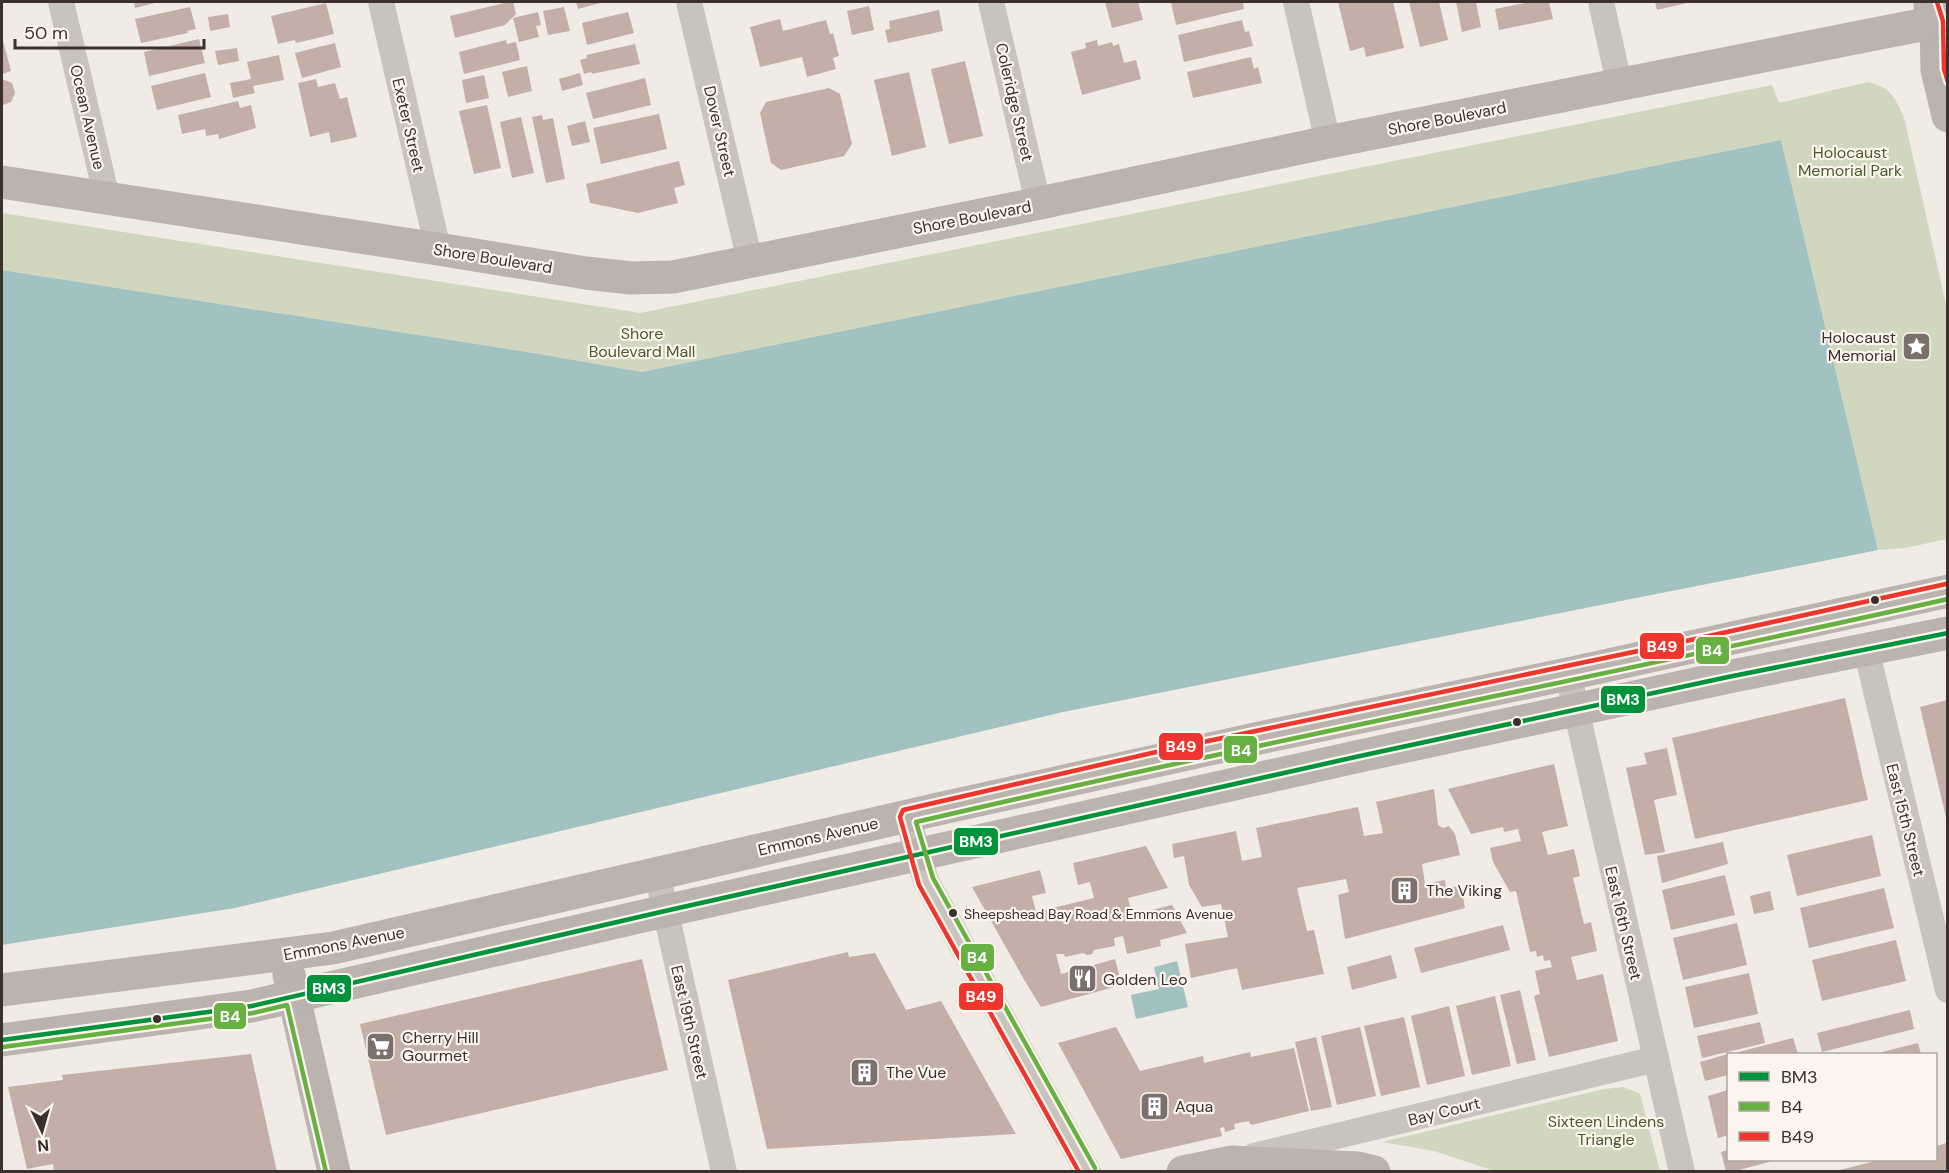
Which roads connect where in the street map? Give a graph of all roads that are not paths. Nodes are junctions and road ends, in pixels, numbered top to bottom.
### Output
1 (61, 2) edge
2 (381, 2) edge
3 (689, 2) edge
4 (991, 2) edge
5 (1296, 2) edge
6 (1600, 2) edge
7 (1941, 18) edge
8 (1619, 83) junction
9 (1947, 116) edge
10 (1328, 142) junction
11 (2, 182) edge
12 (107, 198) junction
13 (1038, 203) junction
14 (438, 249) junction
15 (750, 261) junction
16 (1947, 591) edge
17 (1947, 633) edge
18 (1866, 649) junction
19 (1568, 674) junction
20 (1575, 710) junction
21 (907, 816) junction
22 (918, 855) junction
23 (657, 873) junction
24 (665, 911) junction
25 (285, 955) junction
26 (2, 990) edge
27 (1947, 990) edge
28 (293, 996) junction
29 (2, 1040) edge
30 (1656, 1059) junction
31 (1232, 1162) junction
32 (334, 1172) edge
33 (723, 1172) edge
34 (1088, 1172) edge
35 (1183, 1172) edge
36 (1374, 1172) edge
37 (1682, 1172) edge

1 - 12 street, Ocean Avenue
2 - 14 street, Exeter Street
3 - 15 street, Dover Street
4 - 13 street, Coleridge Street
5 - 10 street
6 - 8 street
7 - 8 main road, Shore Boulevard
7 - 9 main road, Shore Boulevard
8 - 10 main road, Shore Boulevard
10 - 13 main road, Shore Boulevard
11 - 12 main road, Shore Boulevard
12 - 14 main road, Shore Boulevard
13 - 15 main road, Shore Boulevard
14 - 15 main road, Shore Boulevard
16 - 19 main road, Emmons Avenue
17 - 18 main road
18 - 20 main road
18 - 27 street, East 15th Street
19 - 20 street, East 16th Street
19 - 21 main road, Emmons Avenue
20 - 22 main road
20 - 30 street, East 16th Street
21 - 22 street
21 - 23 main road, Emmons Avenue
22 - 24 main road
22 - 34 street
23 - 24 street, East 19th Street
23 - 25 main road, Emmons Avenue
24 - 28 main road
24 - 33 street, East 19th Street
25 - 26 main road, Emmons Avenue
25 - 28 main road
28 - 29 main road
28 - 32 main road
30 - 31 street, Bay Court
30 - 37 street, East 16th Street
31 - 35 main road
31 - 36 main road

